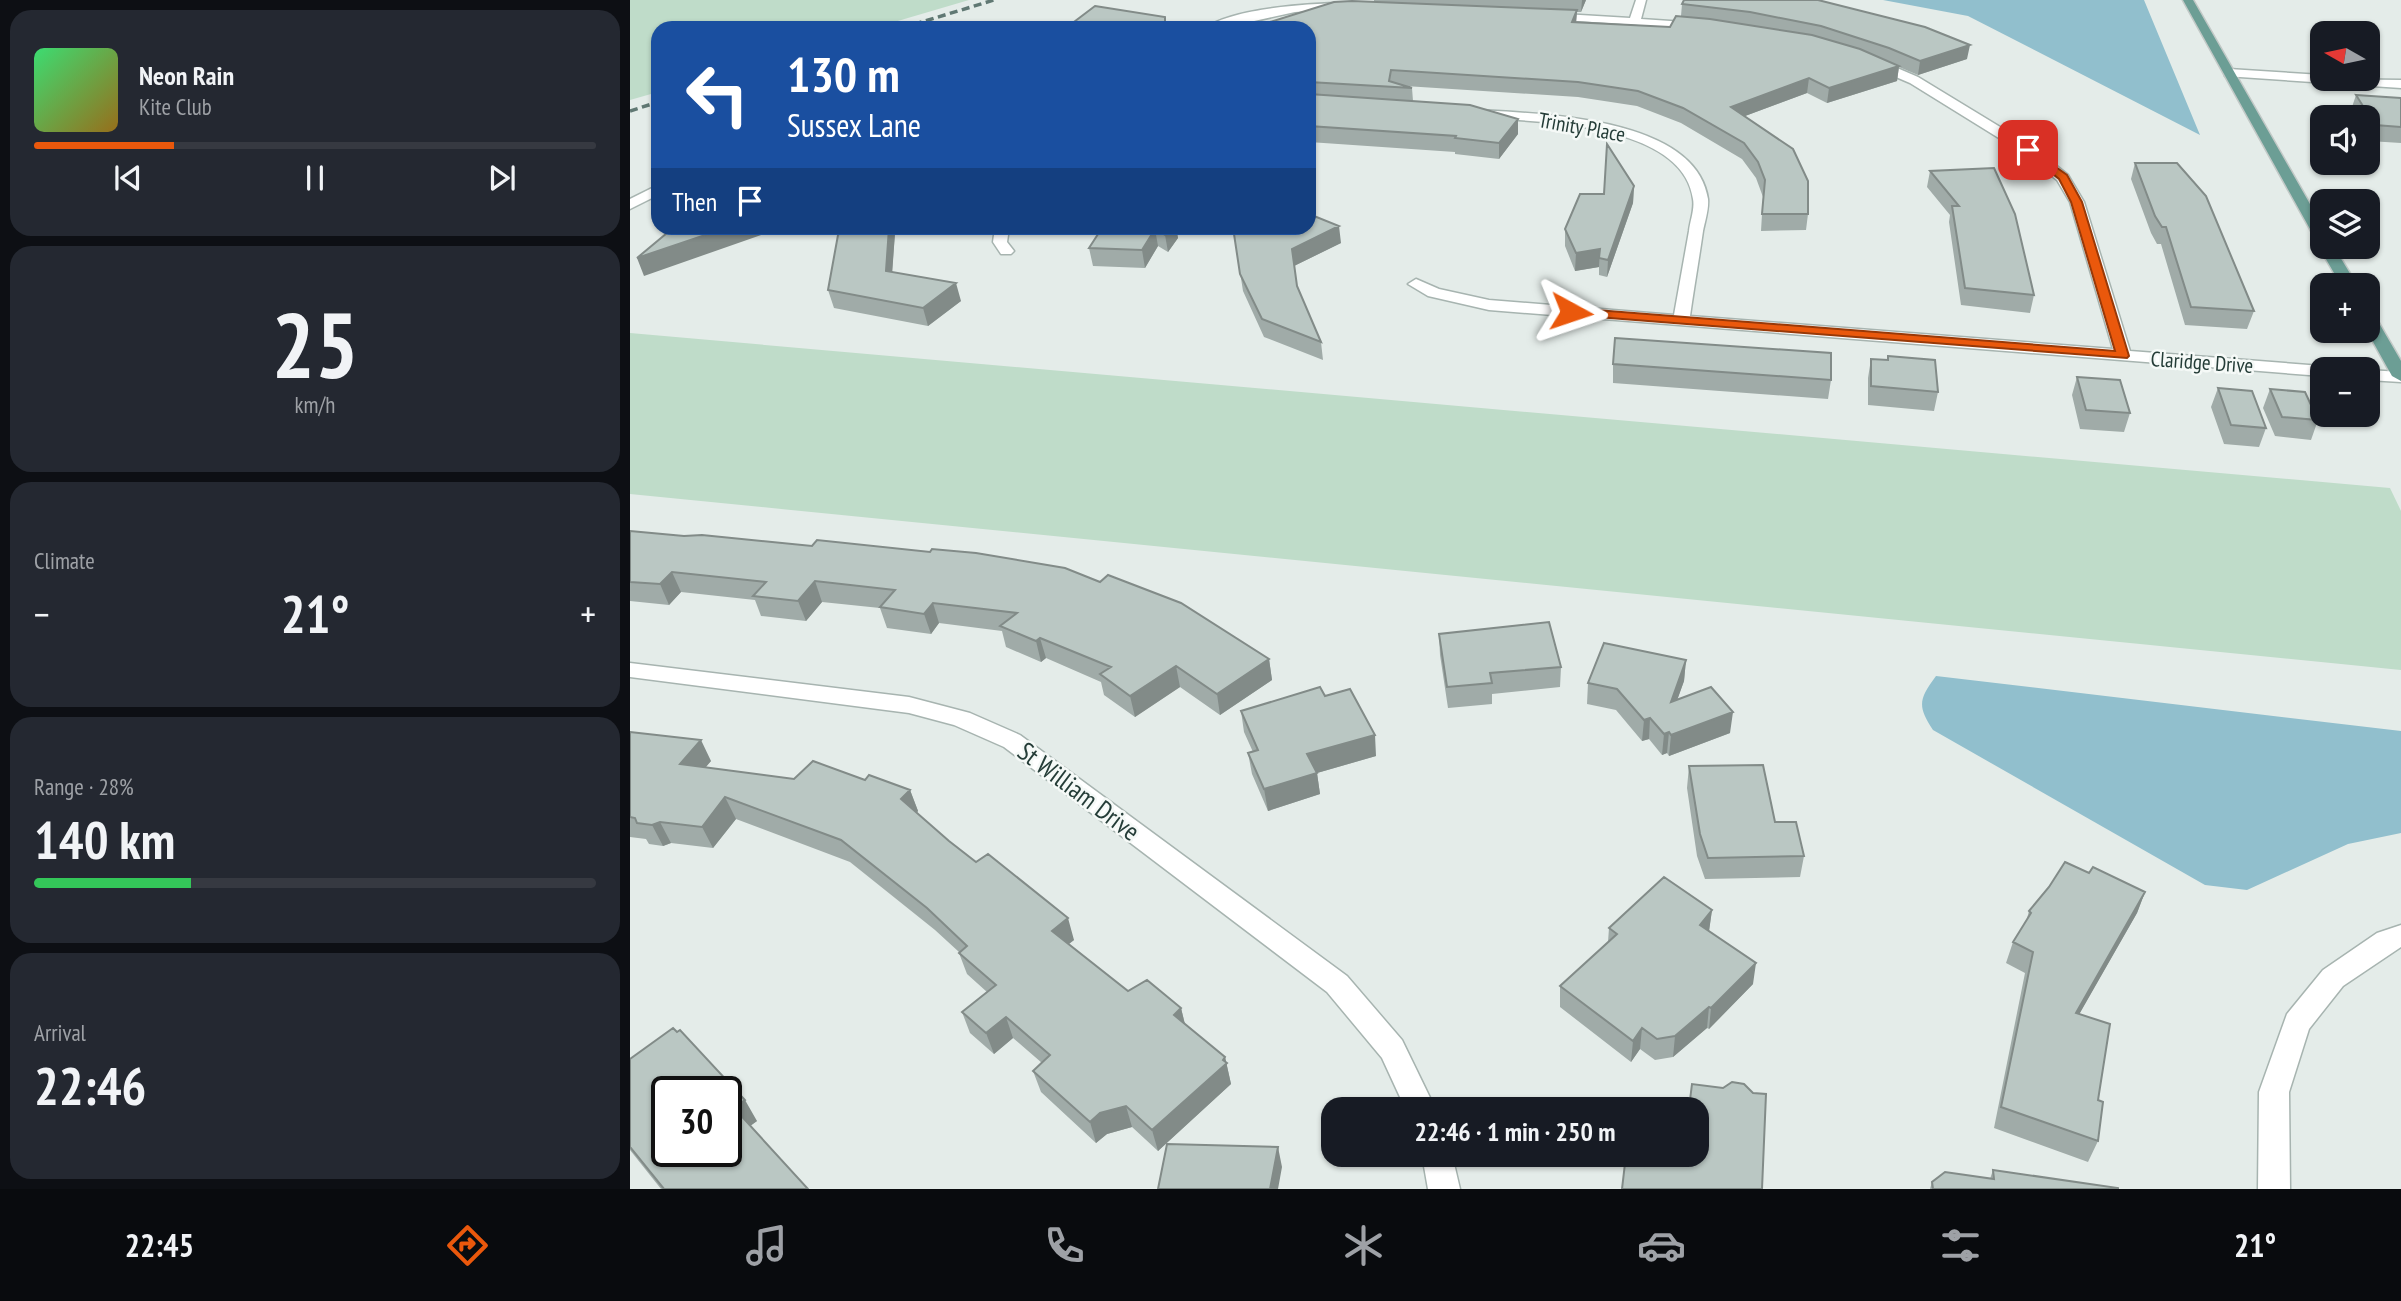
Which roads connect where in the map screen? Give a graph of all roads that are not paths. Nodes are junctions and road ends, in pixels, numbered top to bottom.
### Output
1 (1641, 0) edge
2 (2188, 0) edge
3 (1234, 5) dead end
4 (1358, 6) edge
5 (1255, 16) junction
6 (1538, 16) edge
7 (1237, 21) edge
8 (1634, 21) junction
9 (1715, 27) edge
10 (1856, 57) edge
11 (2229, 73) junction
12 (2401, 84) edge
13 (1462, 113) edge
14 (651, 193) edge
15 (630, 205) edge
16 (2310, 217) edge
17 (1001, 235) edge
18 (1006, 251) dead end
19 (1416, 284) dead end
20 (1681, 321) junction
21 (2380, 339) edge
22 (2123, 356) junction
23 (2310, 370) edge
24 (2380, 376) edge
25 (2401, 377) edge
26 (630, 670) edge
27 (2401, 936) edge
28 (1415, 1097) edge
29 (1439, 1167) edge
30 (1444, 1189) edge
31 (2274, 1189) edge

1 - 8 street
2 - 11 main road
3 - 5 street
4 - 5 street
5 - 7 street
6 - 8 street
8 - 9 street
10 - 22 street
11 - 12 street
11 - 16 main road
13 - 20 street, Trinity Place
14 - 15 street
17 - 18 street
19 - 20 street, Claridge Drive
20 - 22 street, Claridge Drive
21 - 25 main road
22 - 23 street, Claridge Drive
24 - 25 street
26 - 28 street, St William Drive
27 - 31 street
29 - 30 street

